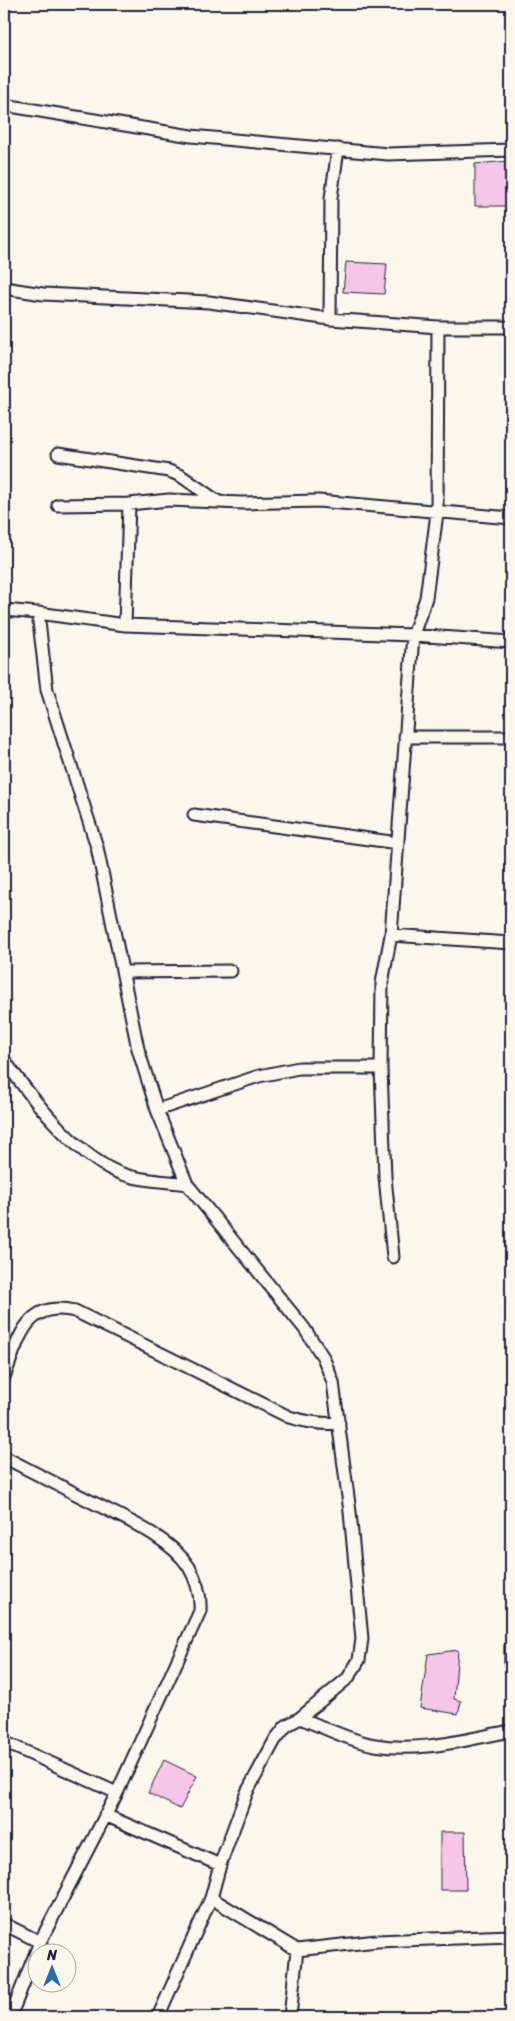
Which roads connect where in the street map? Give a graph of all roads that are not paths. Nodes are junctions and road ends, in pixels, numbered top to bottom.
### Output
1 (4, 106) edge
2 (338, 149) junction
3 (511, 150) edge
4 (4, 288) edge
5 (330, 319) junction
6 (438, 327) junction
7 (511, 327) edge
8 (58, 454) dead end
9 (217, 501) junction
10 (129, 504) junction
11 (58, 505) dead end
12 (437, 513) junction
13 (511, 518) edge
14 (4, 610) edge
15 (38, 613) junction
16 (125, 626) junction
17 (413, 635) junction
18 (511, 642) edge
19 (405, 737) junction
20 (511, 738) edge
21 (194, 815) dead end
22 (398, 843) junction
23 (391, 935) junction
24 (511, 943) edge
25 (231, 971) dead end
26 (122, 972) junction
27 (4, 1060) edge
28 (381, 1068) junction
29 (157, 1110) junction
30 (188, 1184) junction
31 (393, 1257) dead end
32 (4, 1377) edge
33 (339, 1423) junction
34 (4, 1457) edge
35 (511, 1646) edge
36 (511, 1665) edge
37 (300, 1718) junction
38 (511, 1731) edge
39 (4, 1742) edge
40 (117, 1793) junction
41 (105, 1815) junction
42 (220, 1865) junction
43 (211, 1898) junction
44 (4, 1924) edge
45 (511, 1936) edge
46 (40, 1942) junction
47 (296, 1950) junction
48 (10, 2017) edge
49 (158, 2017) edge
50 (290, 2017) edge

1 - 2 street
2 - 3 street
2 - 5 street
4 - 5 street
5 - 6 street
6 - 7 street
6 - 12 street
8 - 9 street
9 - 10 street
9 - 12 street
10 - 11 street
10 - 16 street
12 - 13 street
12 - 17 street
14 - 15 street
15 - 16 street
15 - 26 street
16 - 17 street
17 - 18 street
17 - 19 street
19 - 20 street
19 - 22 street
21 - 22 street
22 - 23 street
23 - 24 street
23 - 28 street
25 - 26 street
26 - 29 street
27 - 30 street
28 - 29 street
28 - 31 street
29 - 30 street
30 - 33 street
32 - 33 street
33 - 37 street
34 - 40 street
35 - 36 street
37 - 38 street
37 - 42 street
39 - 40 street
40 - 41 street
41 - 42 street
41 - 46 street
42 - 43 street
43 - 47 street
43 - 49 street
44 - 46 street
45 - 47 street
46 - 48 street
47 - 50 street

